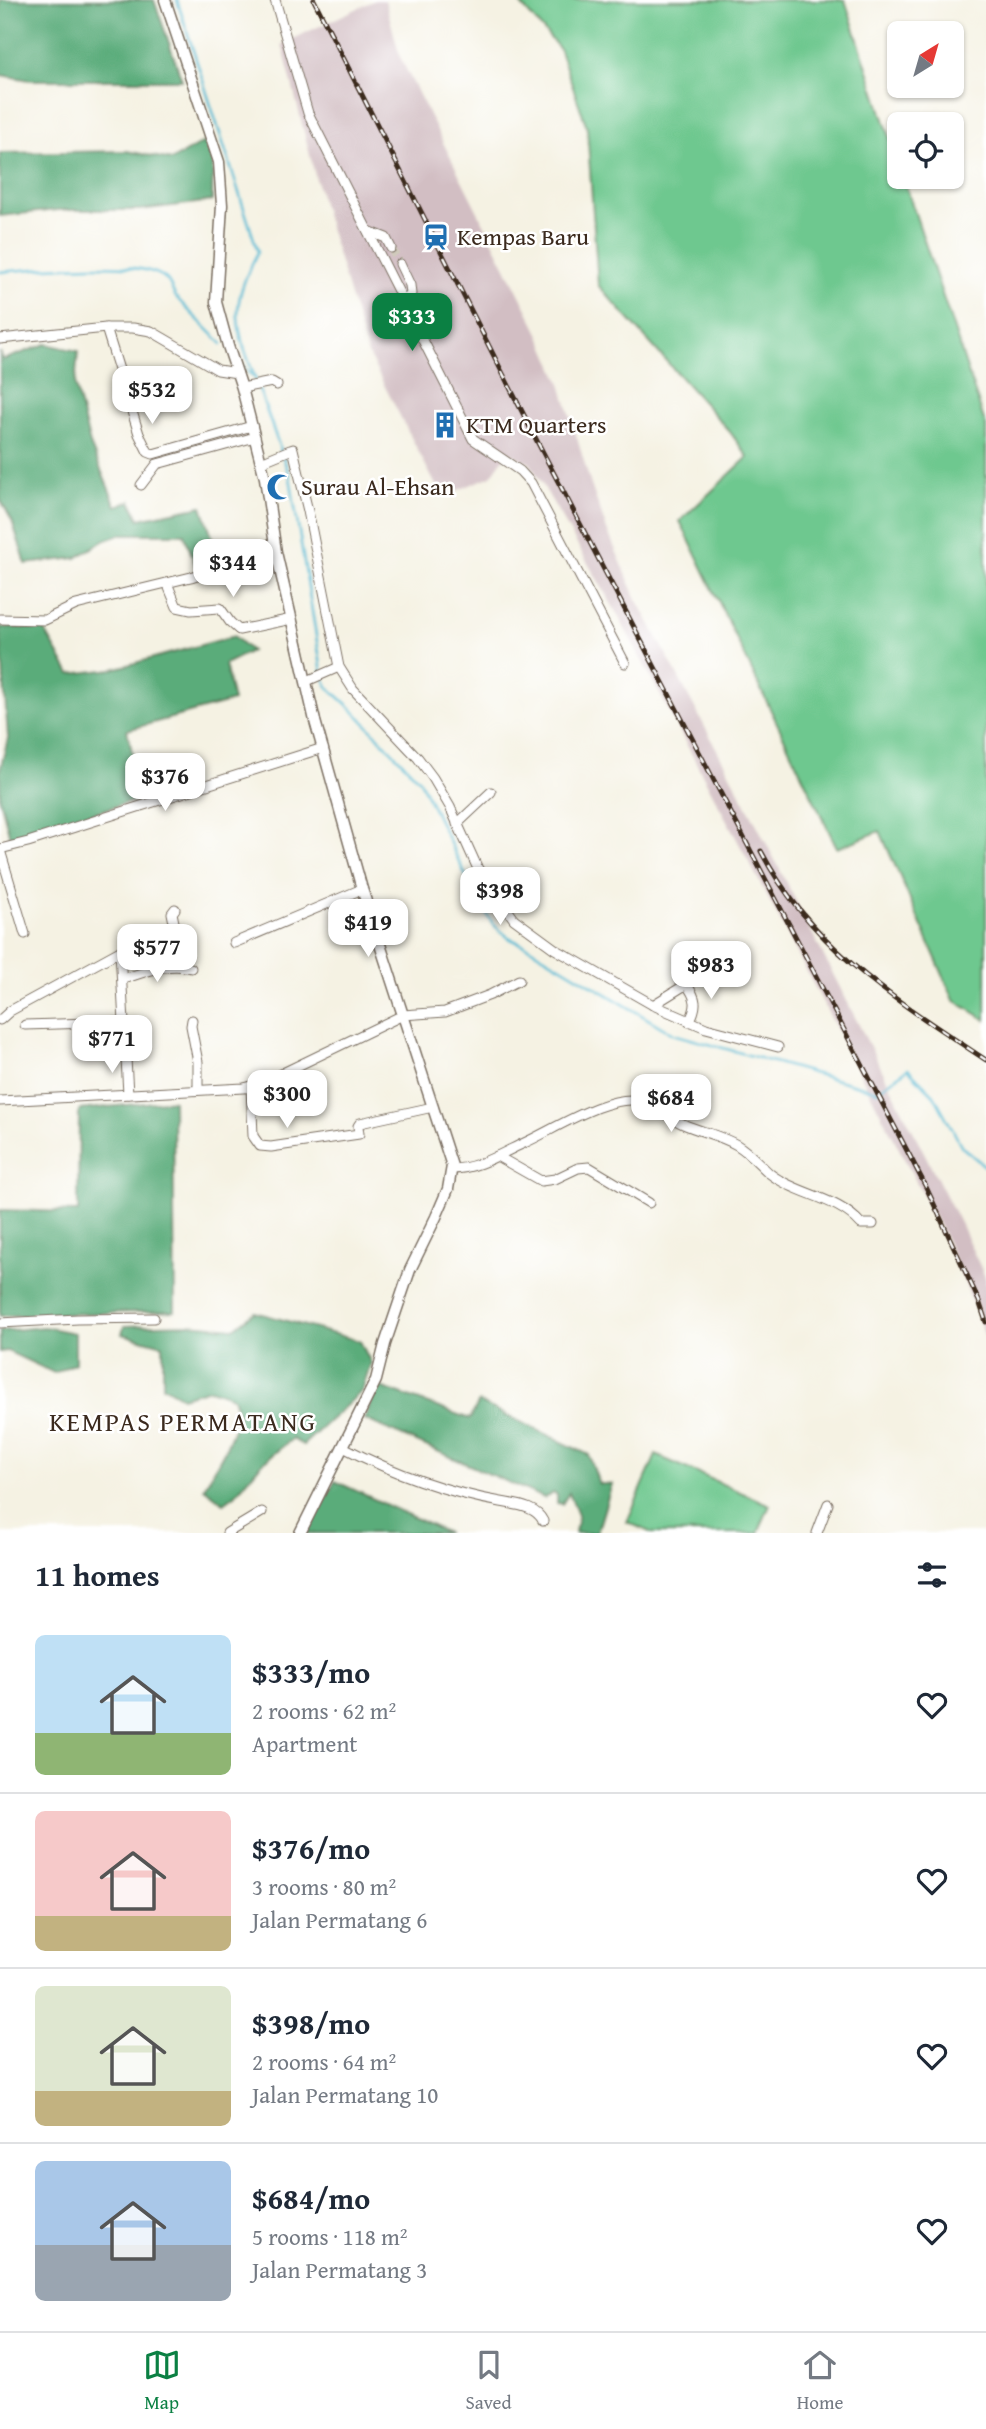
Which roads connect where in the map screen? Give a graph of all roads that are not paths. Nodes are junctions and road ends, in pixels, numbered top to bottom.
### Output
1 (165, 0) edge
2 (275, 0) edge
3 (368, 231) junction
4 (391, 248) tunnel mouth
5 (400, 264) tunnel mouth
6 (403, 303) junction
7 (106, 328) junction
8 (0, 339) edge
9 (235, 369) junction
10 (273, 384) dead end
11 (246, 387) junction
12 (253, 431) junction
13 (261, 462) junction
14 (141, 485) dead end
15 (236, 562) dead end
16 (167, 583) junction
17 (0, 619) edge
18 (292, 619) junction
19 (625, 663) dead end
20 (337, 668) junction
21 (311, 680) junction
22 (323, 748) junction
23 (491, 792) dead end
24 (457, 824) junction
25 (0, 849) edge
26 (362, 889) junction
27 (175, 909) dead end
28 (25, 934) dead end
29 (234, 943) dead end
30 (120, 951) junction
31 (191, 968) dead end
32 (123, 979) junction
33 (519, 980) dead end
34 (653, 1005) junction
35 (403, 1015) junction
36 (0, 1020) edge
37 (192, 1020) dead end
38 (124, 1022) junction
39 (689, 1022) junction
40 (26, 1024) dead end
41 (778, 1047) dead end
42 (251, 1086) junction
43 (198, 1089) junction
44 (128, 1094) junction
45 (0, 1101) edge
46 (433, 1107) junction
47 (497, 1156) junction
48 (452, 1169) junction
49 (649, 1203) dead end
50 (873, 1224) dead end
51 (154, 1318) dead end
52 (0, 1323) edge
53 (343, 1447) junction
54 (828, 1504) dead end
55 (261, 1512) dead end
56 (543, 1521) dead end
57 (227, 1533) edge
58 (300, 1533) edge
59 (817, 1533) edge

1 - 9 street
2 - 3 street
3 - 4 street
3 - 6 street
5 - 6 street
6 - 19 street
7 - 8 street
7 - 9 street
7 - 12 street
9 - 11 street
10 - 11 street
11 - 12 street
12 - 13 street
12 - 14 street
13 - 18 street
13 - 20 street
15 - 16 street
16 - 17 street
16 - 18 street
18 - 21 street
20 - 21 street
20 - 24 street
21 - 22 street
22 - 25 street
22 - 26 street
23 - 24 street
24 - 34 street
25 - 28 street
26 - 29 street
26 - 35 street
27 - 30 street
30 - 32 street
30 - 36 street
31 - 32 street
32 - 38 street
33 - 35 street
34 - 39 street
34 - 39 street
35 - 42 street
35 - 46 street
37 - 43 street
38 - 40 street
38 - 44 street
39 - 41 street
42 - 43 street
42 - 46 street
43 - 44 street
44 - 45 street
46 - 48 street
47 - 48 street
47 - 49 street
47 - 50 street
48 - 53 street
51 - 52 street
53 - 56 street
53 - 58 street
54 - 59 street
55 - 57 street

